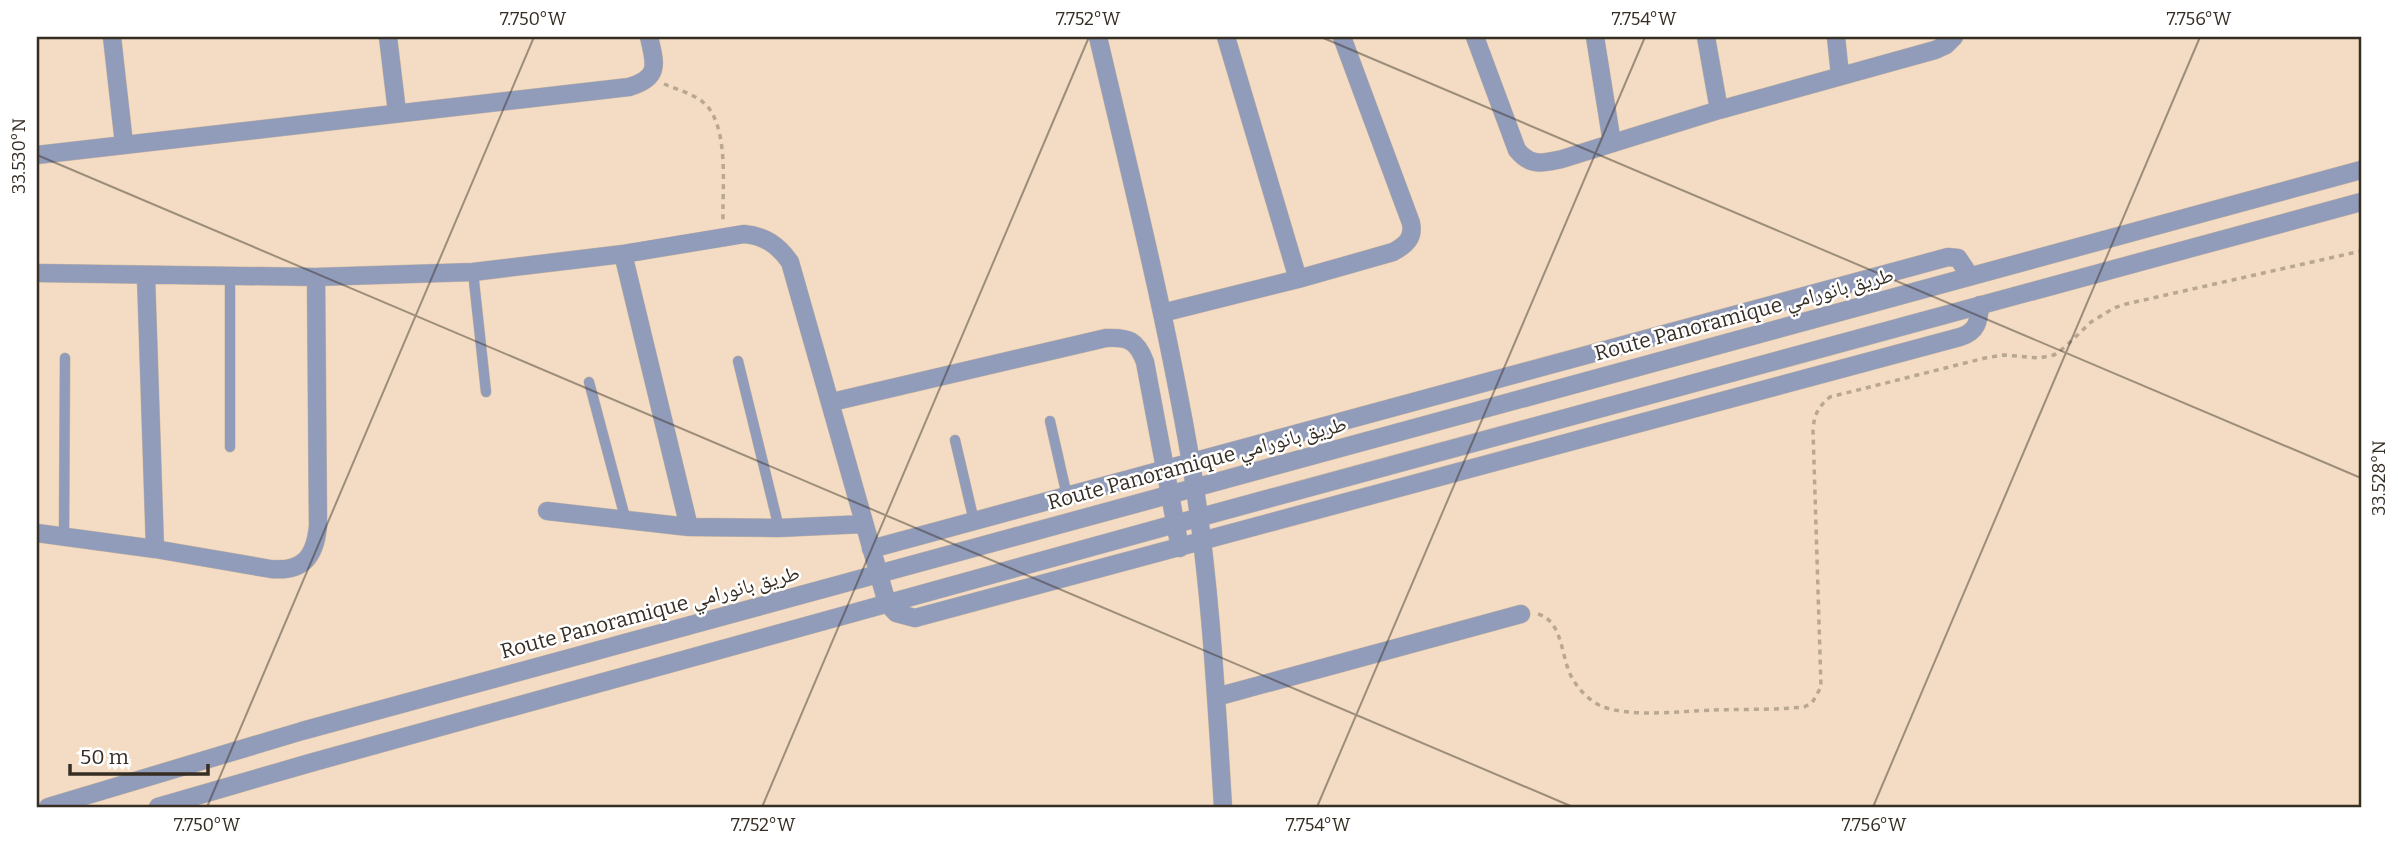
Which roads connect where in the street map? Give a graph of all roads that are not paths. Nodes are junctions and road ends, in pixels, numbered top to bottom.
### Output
1 (113, 37) edge
2 (388, 37) edge
3 (649, 37) edge
4 (1098, 37) edge
5 (1226, 37) edge
6 (1342, 37) edge
7 (1475, 37) edge
8 (1595, 37) edge
9 (1706, 37) edge
10 (1836, 37) edge
11 (1954, 37) edge
12 (1840, 75) junction
13 (1719, 110) junction
14 (397, 112) junction
15 (1612, 143) junction
16 (124, 144) junction
17 (37, 155) edge
18 (2361, 170) edge
19 (2361, 202) edge
20 (623, 254) junction
21 (2025, 260) junction
22 (473, 272) junction
23 (37, 273) edge
24 (146, 276) junction
25 (230, 276) junction
26 (1970, 276) junction
27 (316, 277) junction
28 (1298, 279) junction
29 (2032, 291) junction
30 (1980, 305) junction
31 (1162, 313) junction
32 (65, 358) dead end
33 (738, 361) dead end
34 (589, 382) dead end
35 (486, 392) dead end
36 (831, 402) junction
37 (1050, 421) dead end
38 (955, 440) dead end
39 (230, 447) dead end
40 (1191, 463) junction
41 (1165, 470) junction
42 (1194, 488) junction
43 (1170, 495) junction
44 (1067, 496) junction
45 (547, 511) dead end
46 (1199, 518) junction
47 (626, 521) junction
48 (974, 521) junction
49 (864, 524) junction
50 (1175, 524) junction
51 (689, 527) junction
52 (779, 528) junction
53 (37, 533) edge
54 (64, 537) junction
55 (1202, 542) junction
56 (1180, 548) junction
57 (155, 549) junction
58 (871, 549) junction
59 (877, 573) junction
60 (887, 603) junction
61 (1521, 614) road end
62 (1216, 697) junction
63 (48, 807) edge
64 (158, 807) edge
65 (1223, 807) edge

1 - 16 street
2 - 14 street
3 - 14 street
4 - 31 street
5 - 28 street
6 - 28 street
7 - 15 street
8 - 15 street
9 - 13 street
10 - 12 street
11 - 12 street
12 - 13 street
13 - 15 street
14 - 16 street
16 - 17 street
18 - 21 street, Route Panoramique طريق بانورامي
19 - 29 street
20 - 22 street
20 - 36 street
20 - 51 street
21 - 26 street, Route Panoramique طريق بانورامي
21 - 29 street
22 - 27 street
22 - 35 lane
23 - 24 street
24 - 25 street
24 - 57 street
25 - 27 street
25 - 39 lane
26 - 40 street
26 - 42 street, Route Panoramique طريق بانورامي
27 - 57 street
28 - 31 street
29 - 30 street
30 - 46 street
30 - 55 street
31 - 40 street
32 - 54 lane
33 - 52 lane
34 - 47 lane
36 - 41 street
36 - 49 street
37 - 44 lane
38 - 48 lane
40 - 41 street
40 - 42 street
41 - 43 street
41 - 44 street
42 - 43 street, Route Panoramique طريق بانورامي
42 - 46 street
43 - 50 street
43 - 59 street, Route Panoramique طريق بانورامي
44 - 48 street
45 - 47 street
46 - 50 street
46 - 55 street
47 - 51 street
48 - 58 street
49 - 52 street
49 - 58 street
50 - 56 street
50 - 60 street
51 - 52 street
53 - 54 street
54 - 57 street
55 - 56 street
55 - 62 street
56 - 60 street
58 - 59 street
59 - 60 street
59 - 63 street, Route Panoramique طريق بانورامي
60 - 64 street
61 - 62 street
62 - 65 street

